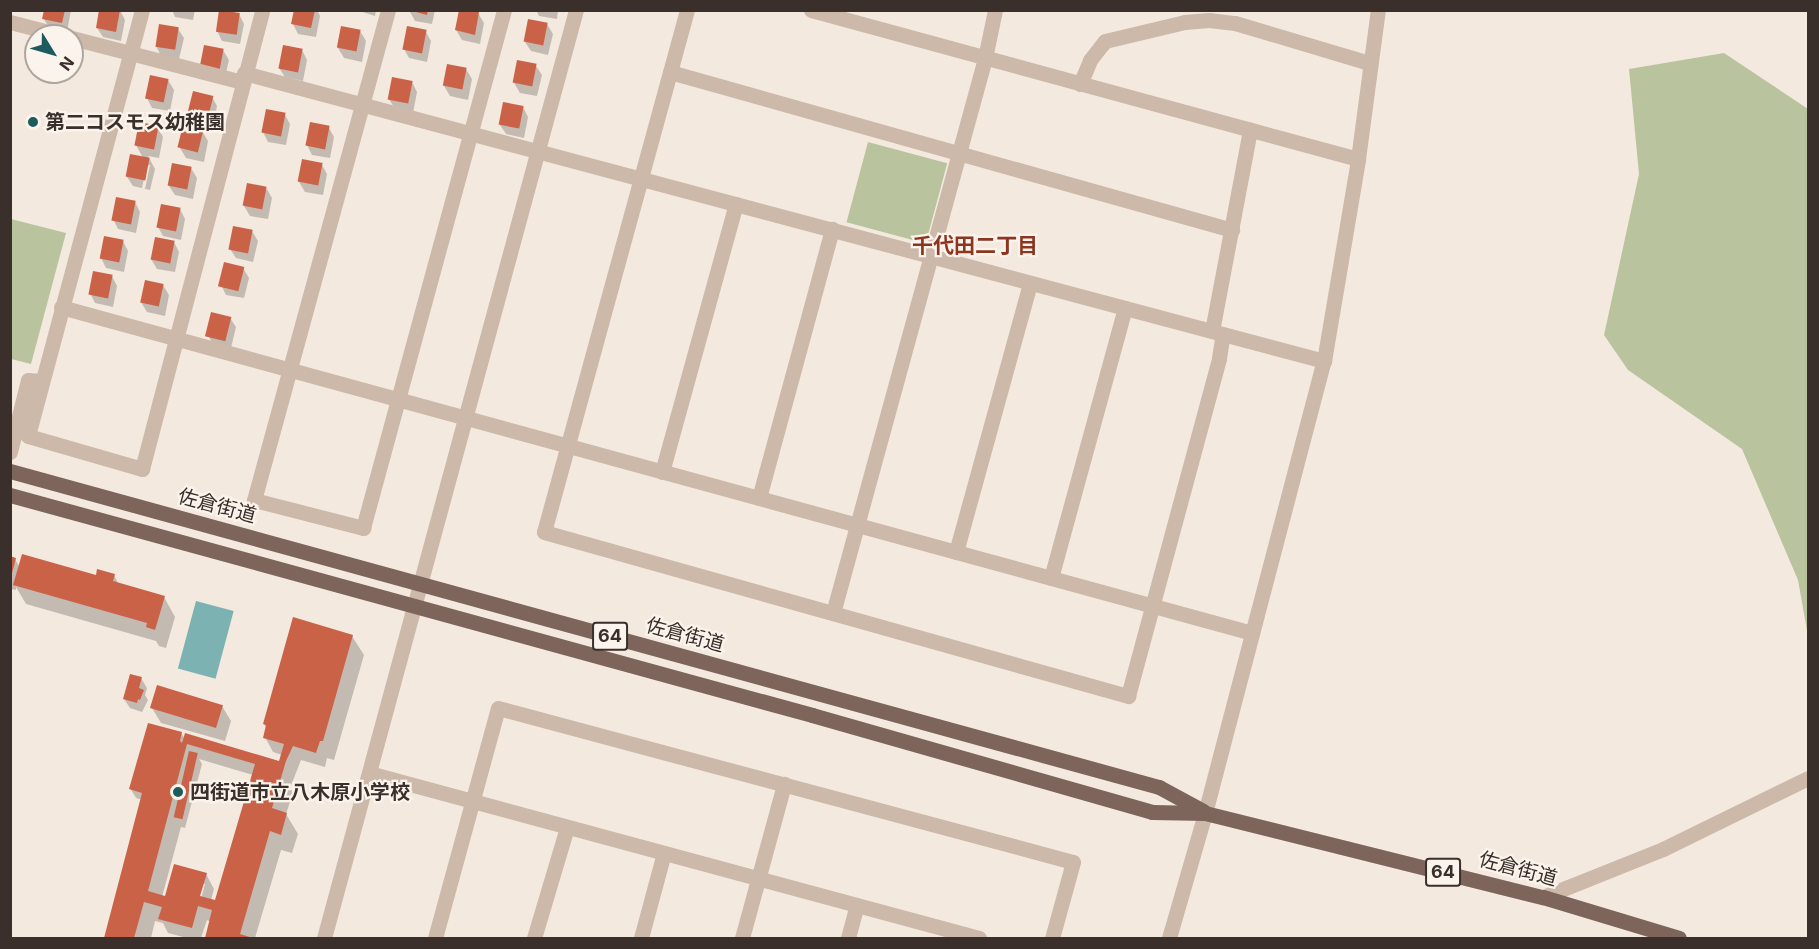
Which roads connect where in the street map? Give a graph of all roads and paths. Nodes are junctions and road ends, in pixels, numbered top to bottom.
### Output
1 (142, 10) edge
2 (262, 10) edge
3 (388, 10) edge
4 (504, 10) edge
5 (576, 10) edge
6 (687, 10) edge
7 (811, 10) edge
8 (995, 10) edge
9 (1378, 10) edge
10 (84, 41) edge
11 (130, 53) junction
12 (985, 58) junction
13 (1369, 63) junction
14 (670, 72) junction
15 (243, 77) junction
16 (1080, 84) junction
17 (363, 104) junction
18 (1250, 130) junction
19 (471, 133) junction
20 (538, 150) junction
21 (958, 153) junction
22 (1358, 159) junction
23 (641, 178) junction
24 (736, 204) junction
25 (832, 230) junction
26 (1232, 230) junction
27 (930, 256) junction
28 (1030, 283) junction
29 (61, 307) junction
30 (1125, 308) junction
31 (1217, 333) junction
32 (176, 339) junction
33 (1324, 362) junction
34 (290, 370) junction
35 (42, 381) junction
36 (398, 400) junction
37 (465, 418) junction
38 (568, 446) junction
39 (10, 452) edge
40 (10, 471) edge
41 (662, 472) junction
42 (10, 495) edge
43 (759, 498) junction
44 (857, 525) junction
45 (956, 552) junction
46 (1051, 578) junction
47 (420, 584) junction
48 (414, 606) junction
49 (1152, 606) junction
50 (833, 613) junction
51 (1252, 633) junction
52 (369, 773) junction
53 (1809, 778) edge
54 (784, 784) junction
55 (472, 801) junction
56 (1205, 813) junction
57 (567, 827) junction
58 (664, 853) junction
59 (758, 878) junction
60 (1543, 897) junction
61 (857, 905) junction
62 (950, 935) edge
63 (324, 939) edge
64 (435, 939) edge
65 (534, 939) edge
66 (641, 939) edge
67 (742, 939) edge
68 (848, 939) edge
69 (979, 939) edge
70 (1052, 939) edge
71 (1169, 939) edge
72 (1679, 939) edge

1 - 11 street
2 - 15 street
3 - 17 street
4 - 19 street
5 - 20 street
6 - 14 street
7 - 12 street
8 - 12 street
9 - 13 street
10 - 11 street
11 - 15 street
11 - 29 street
12 - 16 street
12 - 21 street
13 - 16 street
13 - 22 street
14 - 21 street
14 - 23 street
15 - 17 street
15 - 32 street
16 - 18 street
17 - 19 street
17 - 34 street
18 - 22 street
18 - 26 street
19 - 20 street
19 - 36 street
20 - 23 street
20 - 37 street
21 - 26 street
21 - 27 street
22 - 33 street
23 - 24 street
23 - 38 street
24 - 25 street
24 - 41 street
25 - 27 street
25 - 43 street
26 - 31 street
27 - 28 street
27 - 44 street
28 - 30 street
28 - 45 street
29 - 32 street
29 - 35 street
30 - 31 street
30 - 46 street
31 - 33 street
31 - 49 street
32 - 34 street
32 - 35 street
33 - 51 street
34 - 36 street
34 - 36 street
35 - 39 street
36 - 37 street
37 - 38 street
37 - 47 street
38 - 41 street
38 - 50 street
40 - 47 main road, 佐倉街道 / 64
41 - 43 street
42 - 48 main road, 佐倉街道 / 64
43 - 44 street
44 - 45 street
44 - 50 street
45 - 46 street
46 - 49 street
47 - 48 street
47 - 56 main road, 佐倉街道 / 64
48 - 52 street
48 - 56 main road, 佐倉街道 / 64
49 - 50 street
49 - 51 street
51 - 56 street
52 - 55 street
52 - 63 street
53 - 60 street
54 - 55 street
54 - 59 street
54 - 70 street
55 - 57 street
55 - 64 street
56 - 60 main road, 佐倉街道 / 64
56 - 71 street
57 - 58 street
57 - 65 street
58 - 59 street
58 - 66 street
59 - 61 street
59 - 67 street
60 - 72 main road, 佐倉街道 / 64
61 - 62 street
61 - 68 street
62 - 69 street

